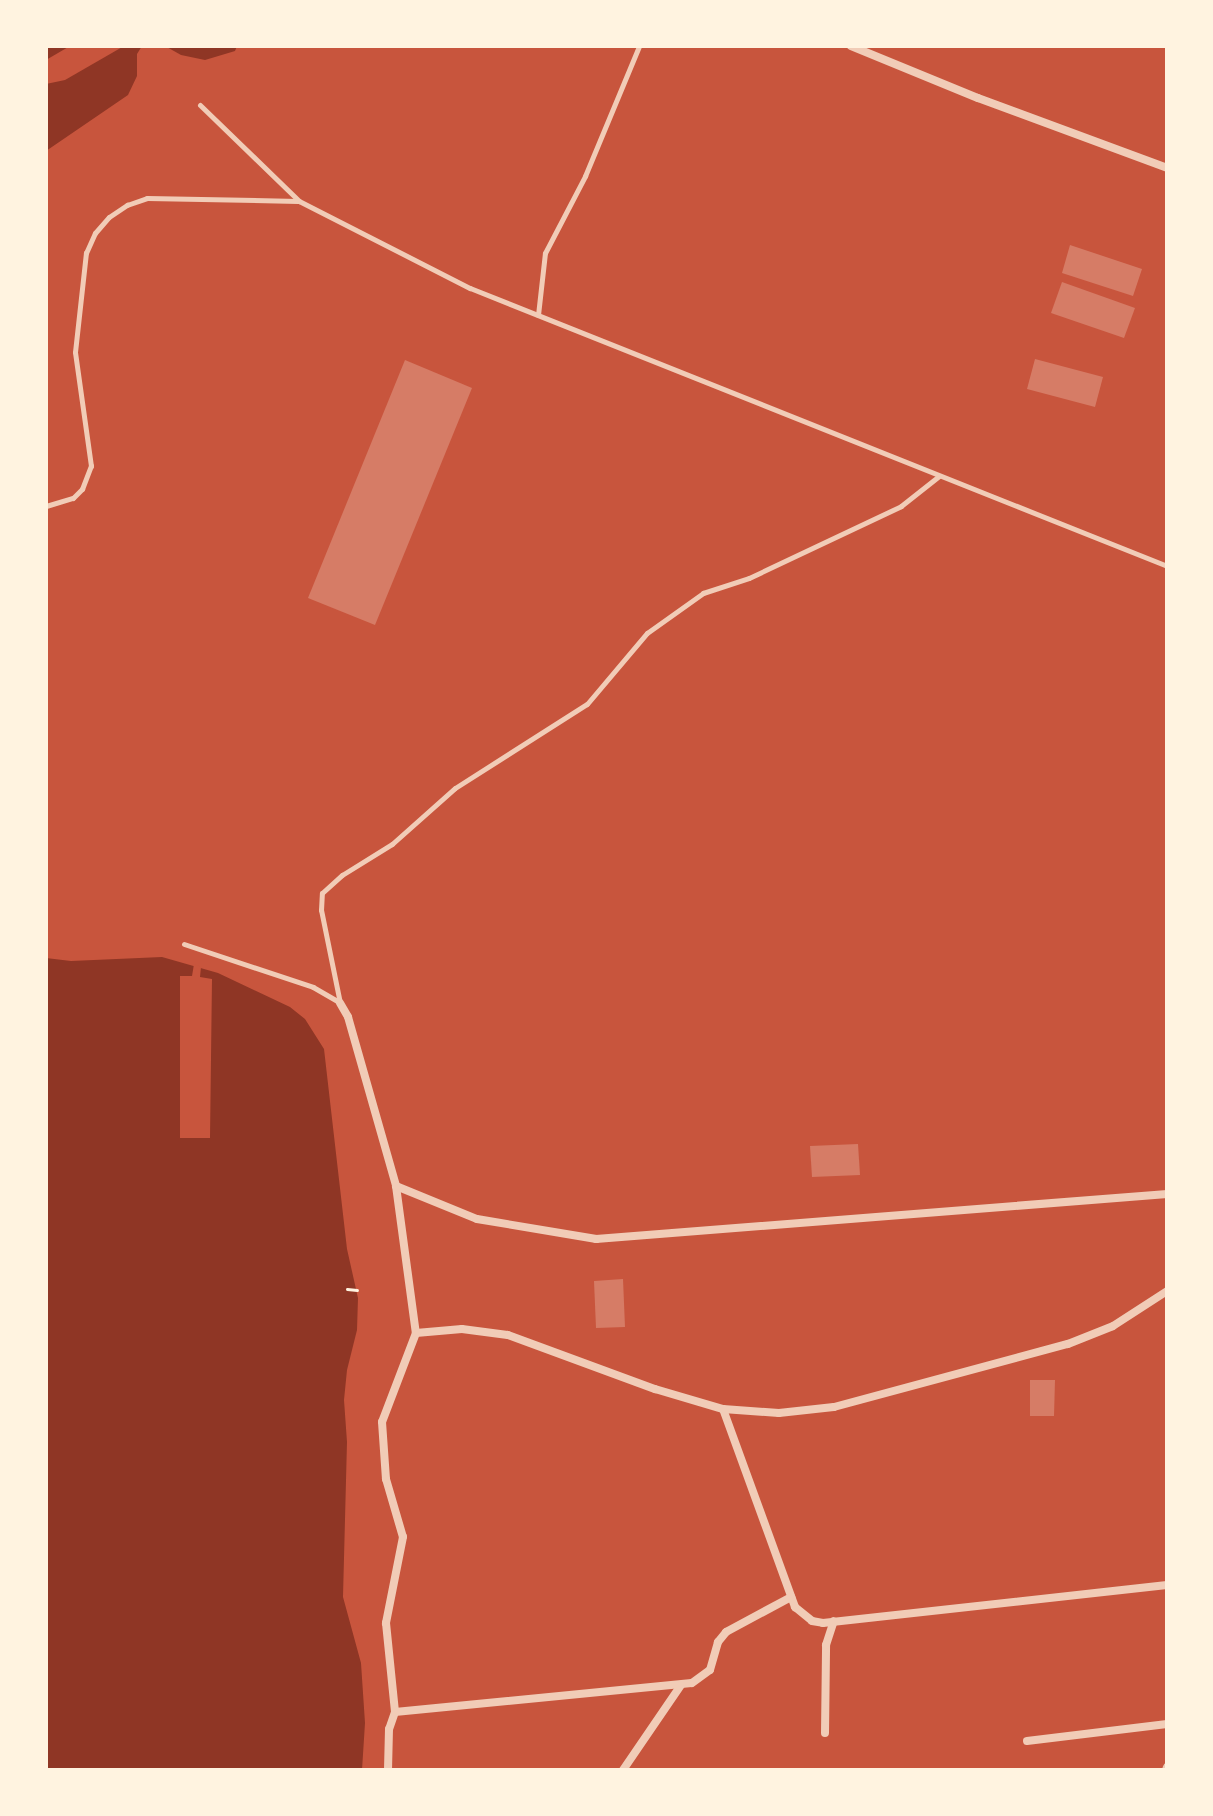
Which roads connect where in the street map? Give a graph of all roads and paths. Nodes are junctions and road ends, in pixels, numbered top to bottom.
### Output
1 (639, 46) edge
2 (851, 46) edge
3 (200, 105) dead end
4 (1167, 168) edge
5 (299, 201) junction
6 (538, 315) junction
7 (940, 476) junction
8 (46, 506) edge
9 (1167, 566) edge
10 (184, 944) dead end
11 (340, 1003) junction
12 (396, 1186) junction
13 (1167, 1194) edge
14 (347, 1289) dead end
15 (357, 1290) dead end
16 (1167, 1291) edge
17 (416, 1333) junction
18 (723, 1409) junction
19 (1167, 1585) edge
20 (791, 1597) junction
21 (834, 1621) junction
22 (681, 1685) junction
23 (395, 1712) junction
24 (1167, 1724) edge
25 (825, 1733) dead end
26 (1027, 1741) dead end
27 (388, 1770) edge
28 (623, 1770) edge

1 - 6 lane
2 - 4 street
3 - 5 lane
5 - 6 lane
5 - 8 lane
6 - 7 lane
7 - 9 lane
7 - 11 lane
10 - 11 lane
11 - 12 street
12 - 13 street
12 - 17 street
14 - 15 path
16 - 18 street
17 - 18 street
17 - 23 street
18 - 20 street
19 - 21 street
20 - 21 street
20 - 22 street
21 - 25 street
22 - 23 street
22 - 28 street
23 - 27 street
24 - 26 street

